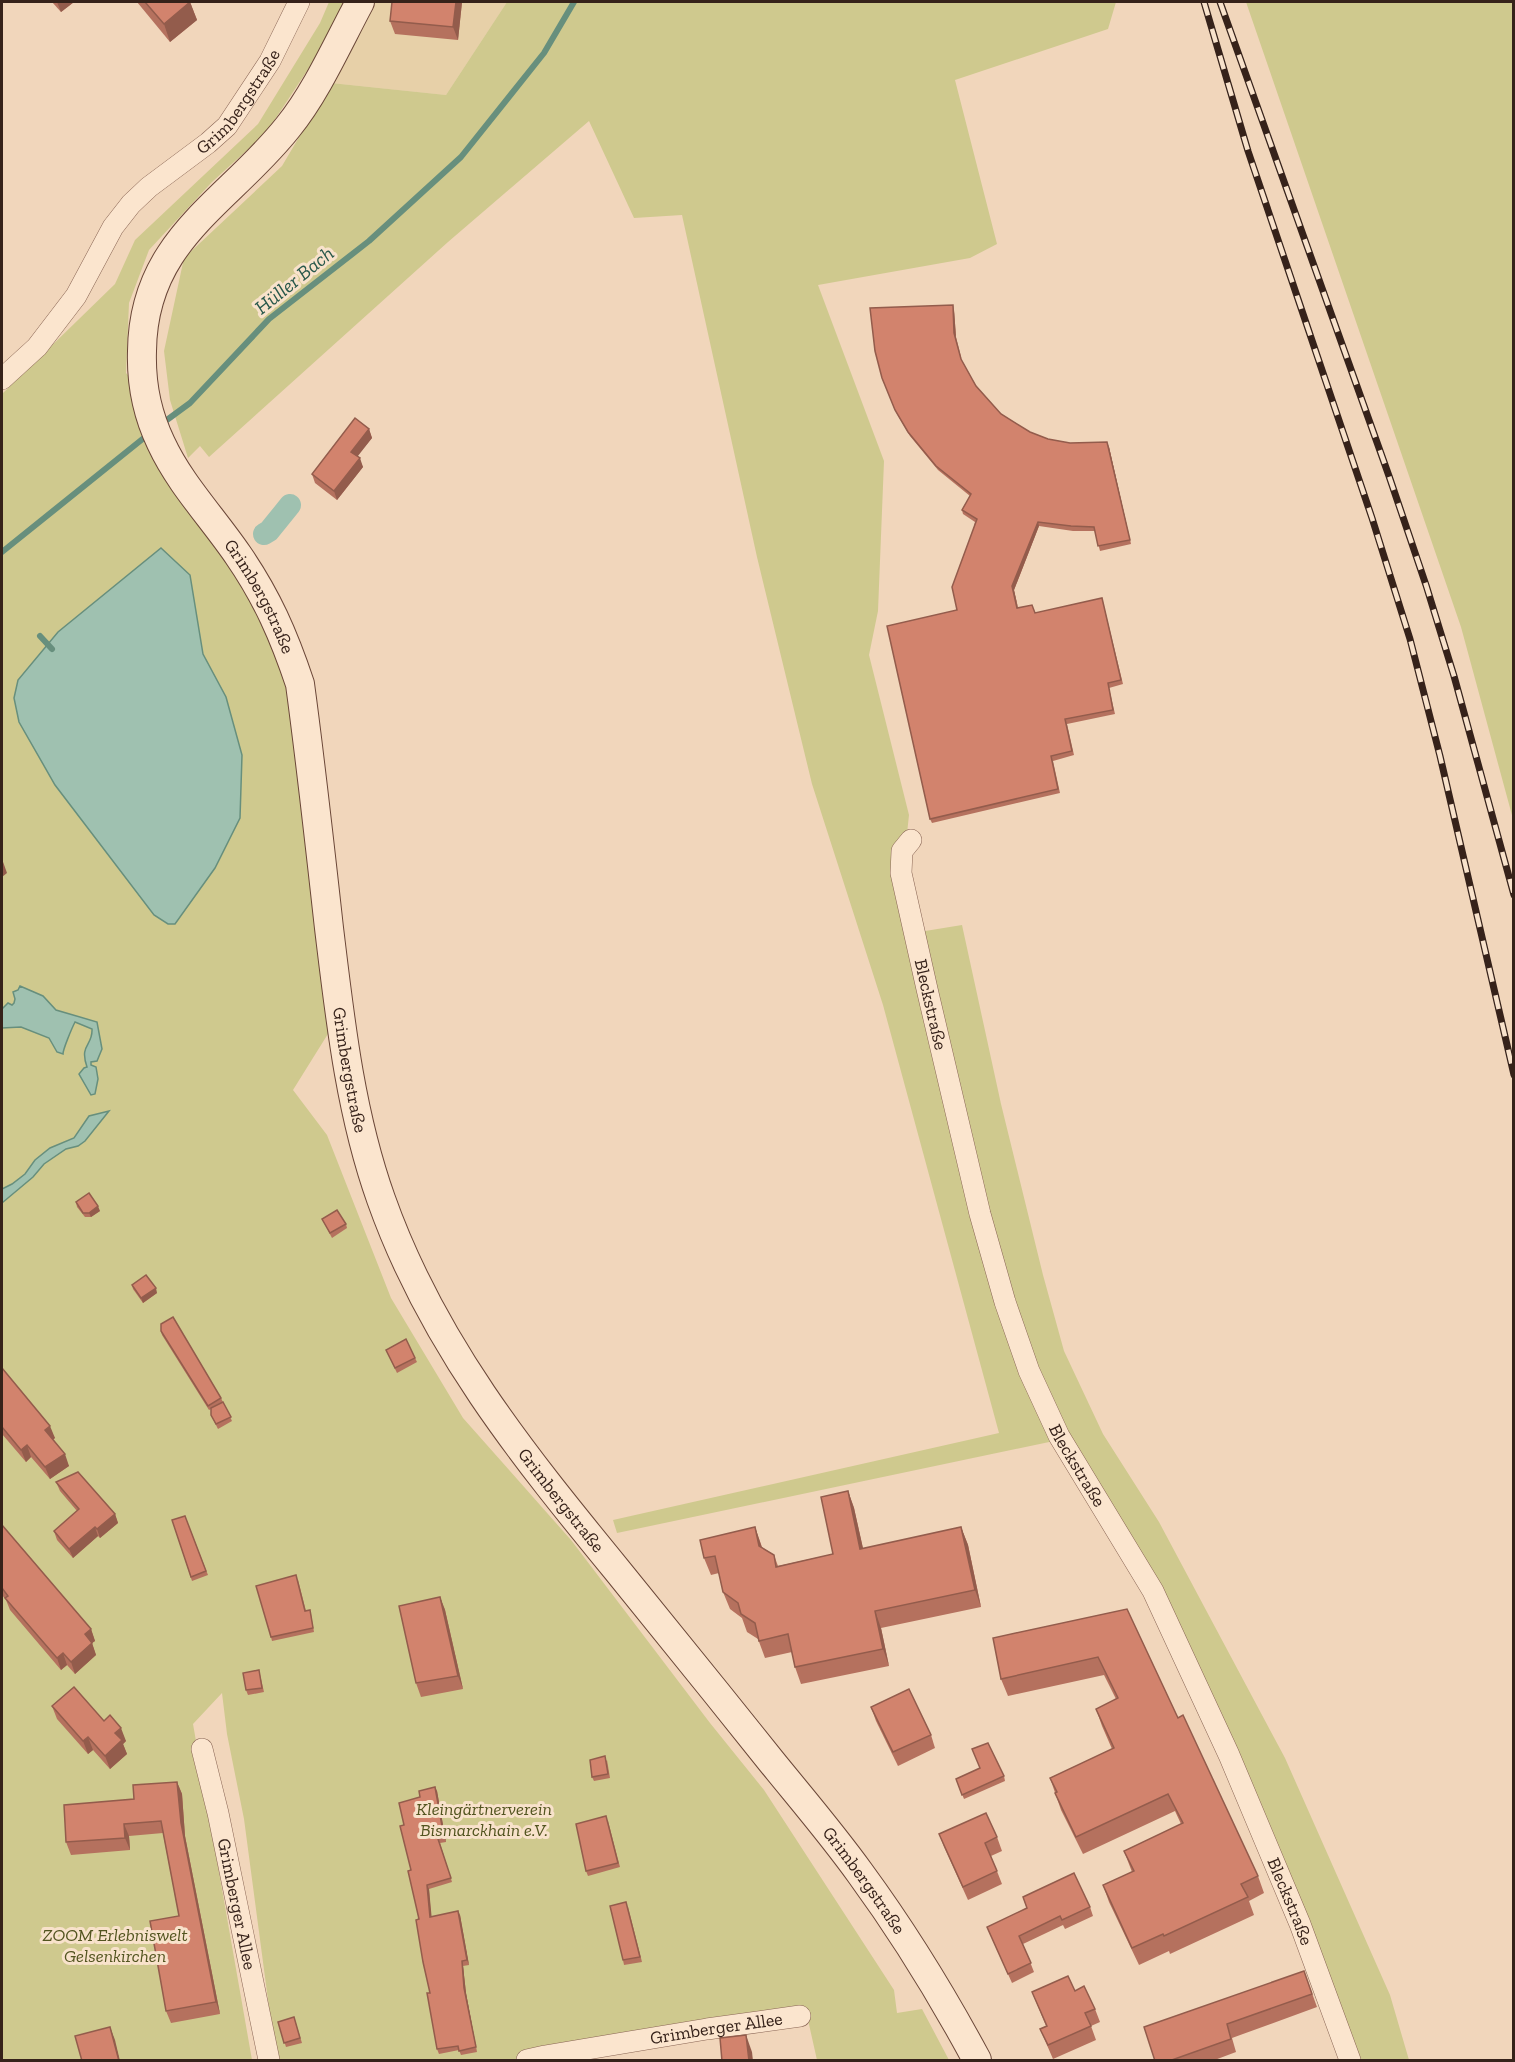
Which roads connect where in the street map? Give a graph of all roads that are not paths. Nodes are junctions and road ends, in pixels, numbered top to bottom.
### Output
1 (299, 2) edge
2 (360, 2) edge
3 (2, 379) edge
4 (911, 840) dead end
5 (202, 1749) dead end
6 (800, 2016) dead end
7 (268, 2061) edge
8 (527, 2061) edge
9 (977, 2061) edge
10 (1350, 2061) edge

1 - 3 street, Grimbergstraße
2 - 9 street, Grimbergstraße
4 - 10 street, Bleckstraße
5 - 7 street, Grimberger Allee
6 - 8 street, Grimberger Allee

